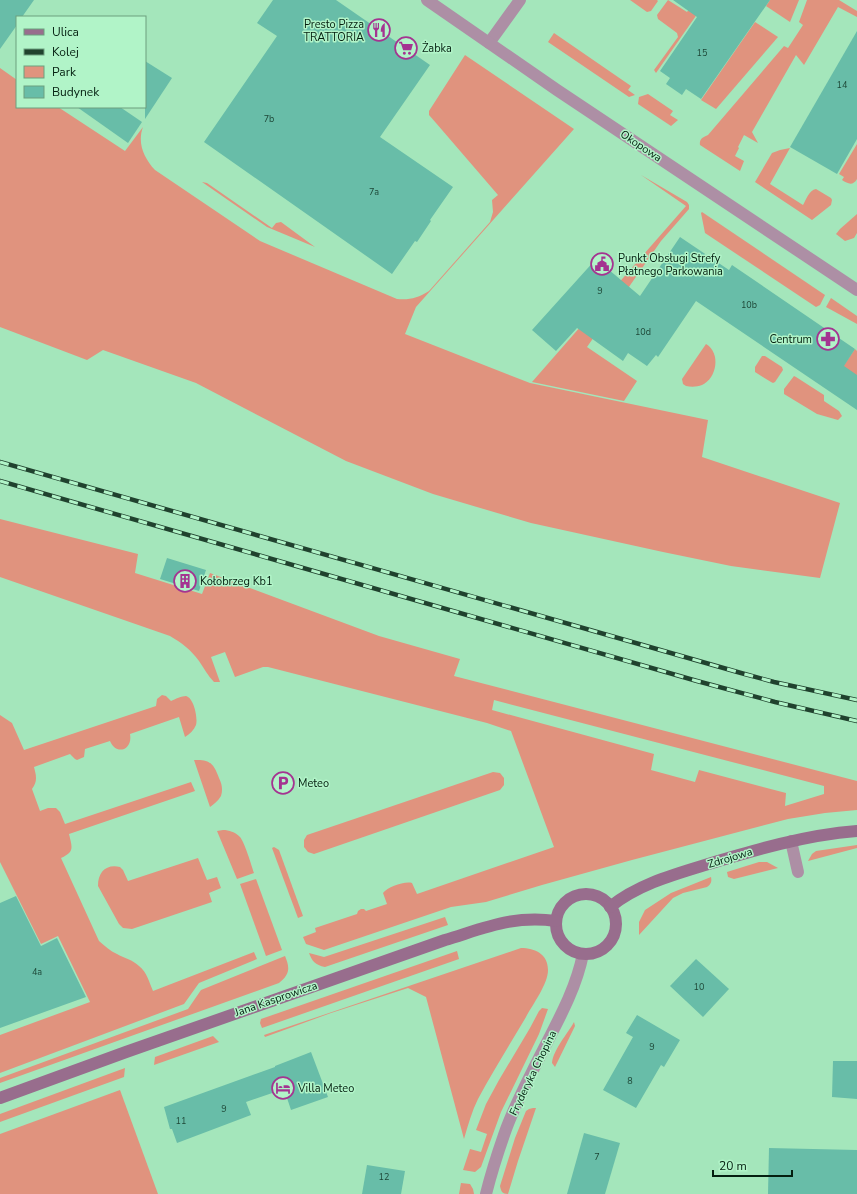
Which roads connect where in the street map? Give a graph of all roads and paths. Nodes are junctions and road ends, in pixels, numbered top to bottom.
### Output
1 (427, 0) edge
2 (520, 0) edge
3 (489, 43) junction
4 (857, 290) edge
5 (857, 831) edge
6 (791, 841) junction
7 (798, 872) dead end
8 (610, 907) junction
9 (556, 921) junction
10 (583, 954) junction
11 (0, 1098) edge
12 (486, 1194) edge

1 - 3 street, Okopowa
2 - 3 street
3 - 4 street, Okopowa
5 - 6 street, Zdrojowa
6 - 7 street
6 - 8 street, Zdrojowa
8 - 9 street
8 - 10 street
9 - 10 street
9 - 11 street, Jana Kasprowicza
10 - 12 street, Fryderyka Chopina

